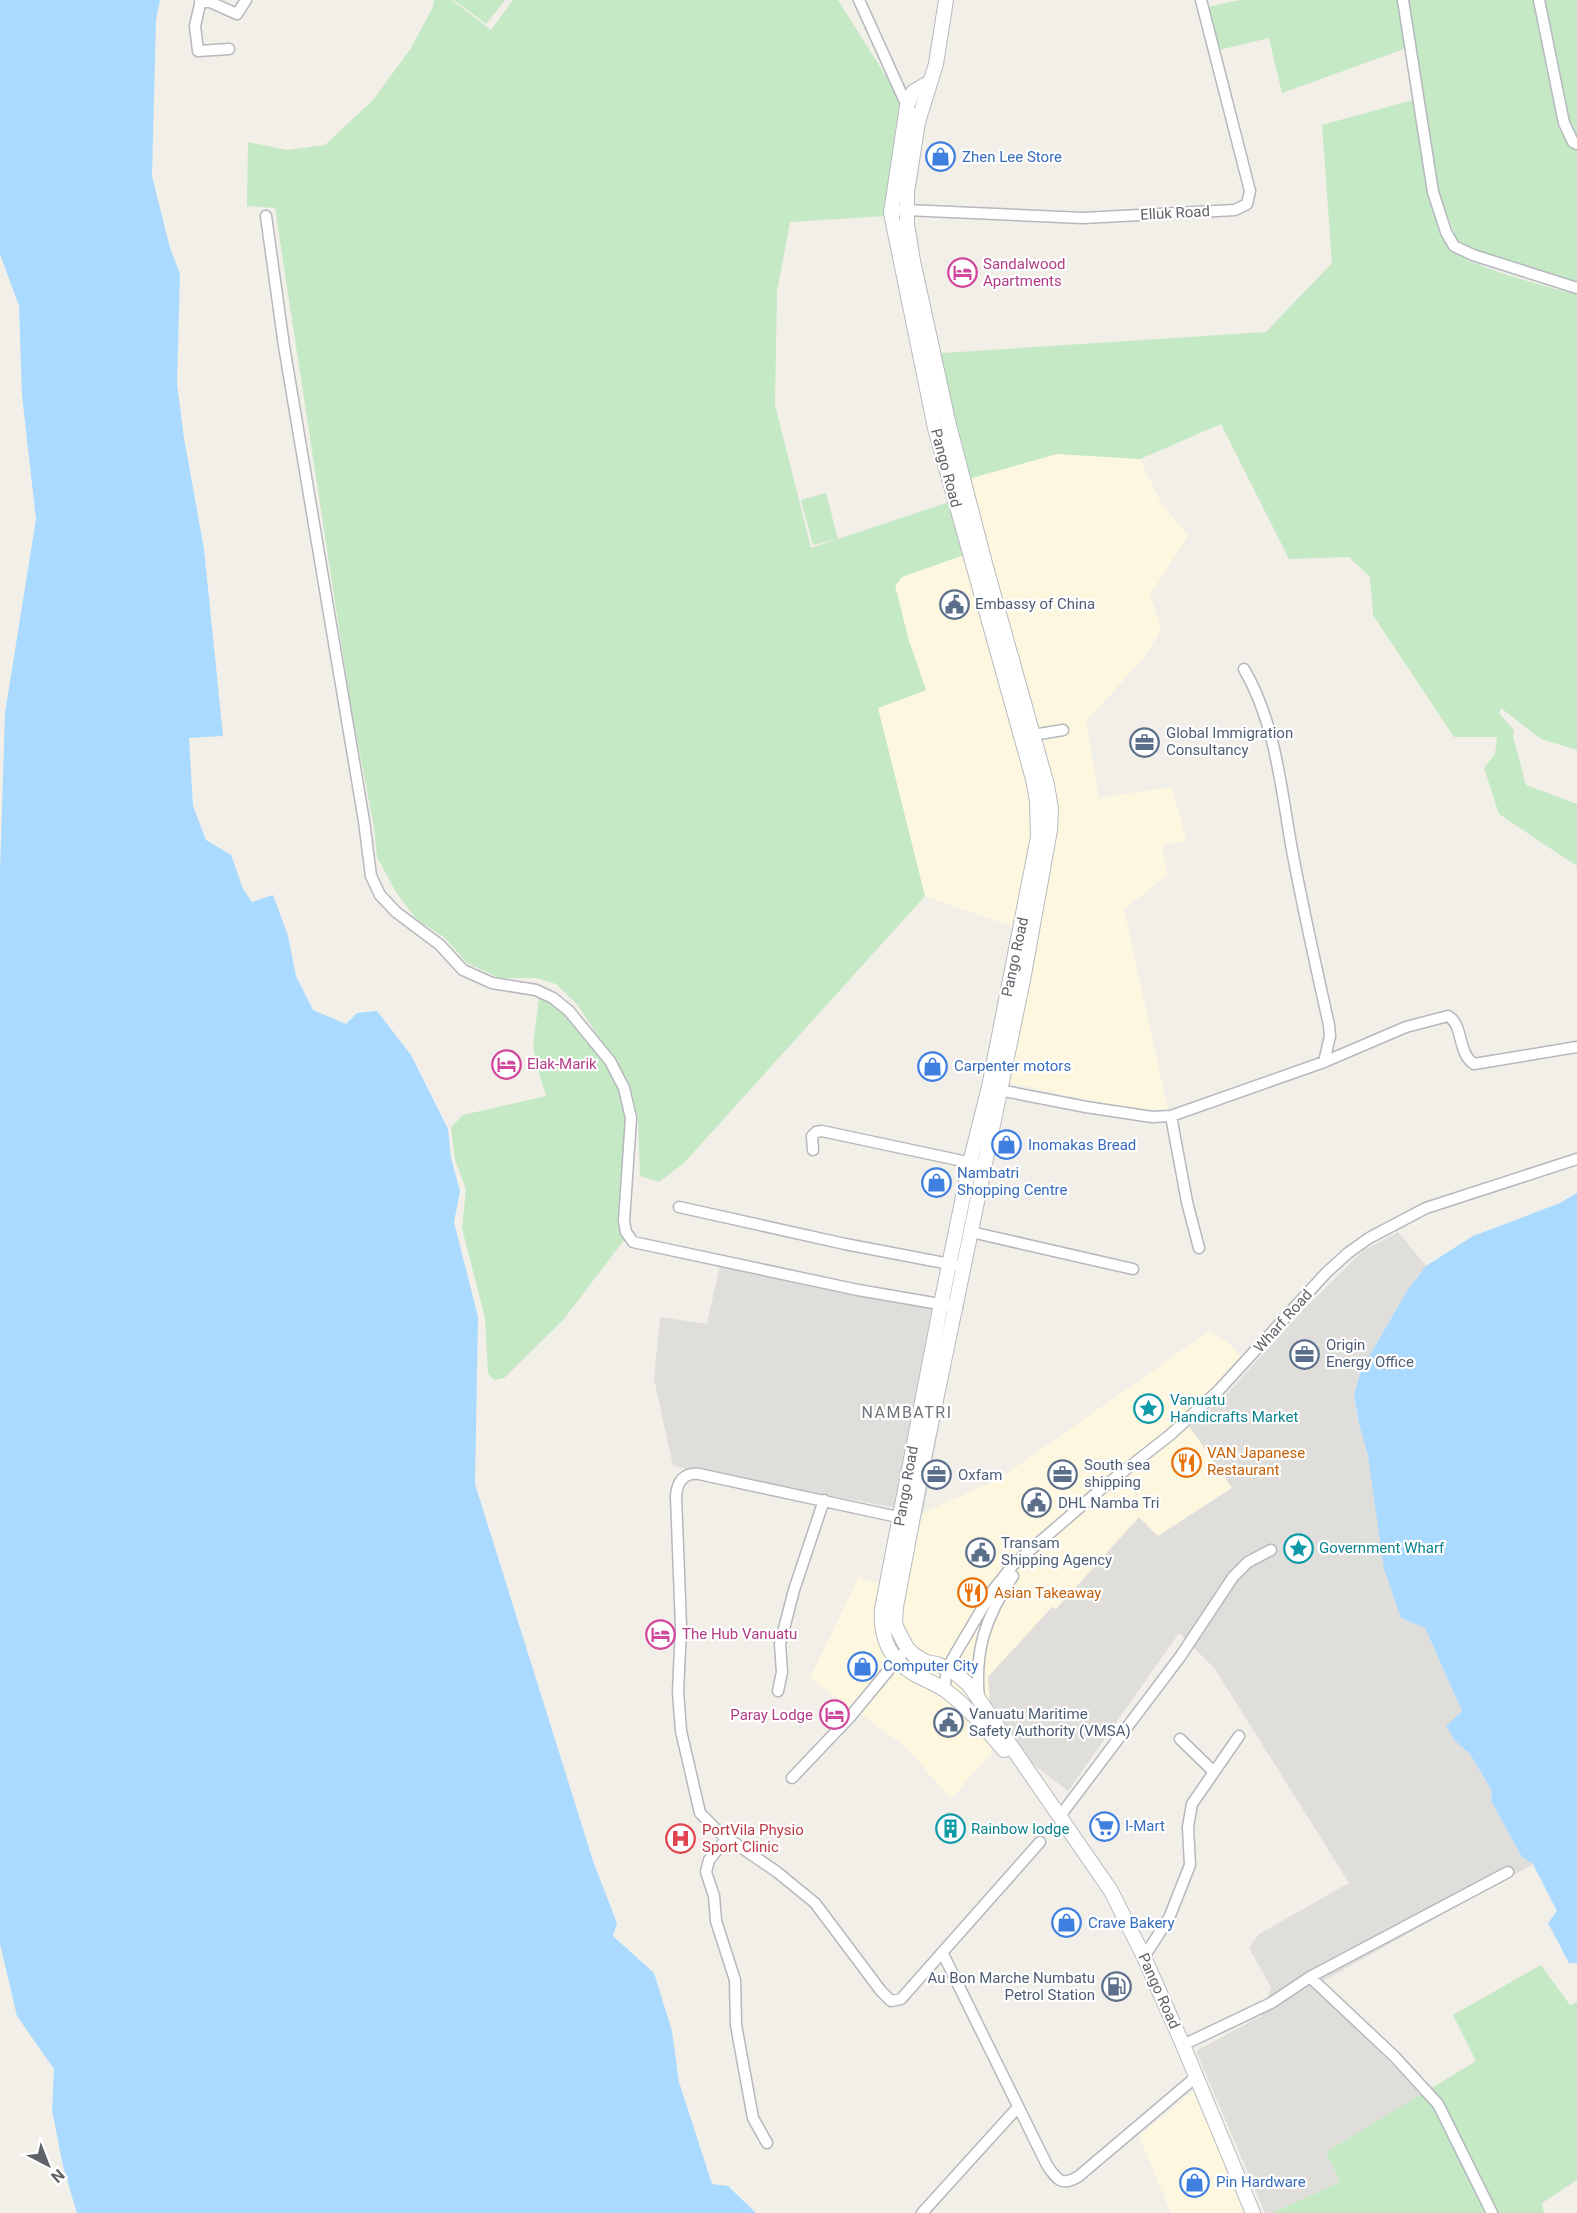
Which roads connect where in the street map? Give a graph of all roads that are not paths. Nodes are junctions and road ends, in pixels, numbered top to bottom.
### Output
1 (246, 0) edge
2 (859, 0) edge
3 (946, 0) edge
4 (1201, 0) edge
5 (1403, 0) edge
6 (1539, 0) edge
7 (200, 1) edge
8 (230, 49) dead end
9 (930, 82) junction
10 (907, 106) junction
11 (918, 122) junction
12 (1577, 144) edge
13 (906, 210) junction
14 (891, 211) junction
15 (266, 216) dead end
16 (1577, 288) edge
17 (1244, 669) dead end
18 (1063, 730) dead end
19 (1027, 736) junction
20 (1577, 1047) edge
21 (1324, 1062) junction
22 (994, 1089) junction
23 (1171, 1116) junction
24 (813, 1150) dead end
25 (1577, 1159) edge
26 (970, 1163) junction
27 (986, 1166) junction
28 (679, 1207) dead end
29 (971, 1232) junction
30 (1199, 1248) dead end
31 (950, 1264) junction
32 (964, 1265) junction
33 (1133, 1269) dead end
34 (941, 1305) junction
35 (957, 1307) junction
36 (824, 1500) junction
37 (907, 1519) junction
38 (1029, 1550) junction
39 (1271, 1550) dead end
40 (907, 1648) junction
41 (897, 1660) junction
42 (947, 1669) junction
43 (973, 1680) junction
44 (778, 1691) dead end
45 (947, 1692) junction
46 (1239, 1736) dead end
47 (1180, 1739) dead end
48 (1213, 1771) junction
49 (792, 1778) dead end
50 (1036, 1784) junction
51 (1060, 1816) junction
52 (727, 1838) junction
53 (1040, 1842) dead end
54 (1508, 1872) dead end
55 (943, 1954) junction
56 (1144, 1957) junction
57 (1310, 1977) junction
58 (1184, 2045) junction
59 (1197, 2076) junction
60 (1018, 2107) junction
61 (767, 2143) dead end
62 (922, 2213) edge
63 (1253, 2213) edge
64 (1492, 2213) edge

1 - 7 street
2 - 10 street
3 - 9 street, Pango Road
4 - 13 street, Elluk Road
5 - 16 street
6 - 12 street
7 - 8 street
9 - 10 street
9 - 11 street, Pango Road
10 - 11 street
10 - 14 street, Pango Road
11 - 13 street, Pango Road
13 - 14 street, Elluk Road
13 - 19 street, Pango Road
14 - 19 street, Pango Road
15 - 34 street
17 - 21 street
18 - 19 street
19 - 22 street, Pango Road
20 - 21 street
21 - 23 street
22 - 23 street
22 - 26 street, Pango Road
22 - 27 street, Pango Road
23 - 30 street
24 - 26 street
25 - 38 street, Wharf Road
26 - 27 street
26 - 31 street, Pango Road
27 - 29 street, Pango Road
28 - 31 street
29 - 32 street, Pango Road
29 - 33 street
31 - 32 street
31 - 34 street, Pango Road
32 - 35 street, Pango Road
34 - 35 street
34 - 37 street, Pango Road
35 - 37 street, Pango Road
36 - 37 street
36 - 44 street
36 - 52 street
37 - 40 street, Pango Road
37 - 41 street, Pango Road
38 - 42 street, Wharf Road
38 - 43 street, Wharf Road
39 - 51 street
40 - 41 street
40 - 42 street, Pango Road
41 - 45 street, Pango Road
41 - 49 street
42 - 43 street, Pango Road
42 - 45 street, Wharf Road
43 - 45 street
43 - 50 street, Pango Road
45 - 50 street, Pango Road
46 - 48 street
47 - 48 street
48 - 56 street
50 - 51 street, Pango Road
51 - 56 street, Pango Road
52 - 55 street
52 - 61 street
53 - 55 street
54 - 57 street
55 - 60 street
56 - 58 street, Pango Road
57 - 58 street
57 - 64 street
58 - 59 street, Pango Road
59 - 60 street
59 - 63 street, Pango Road
60 - 62 street

